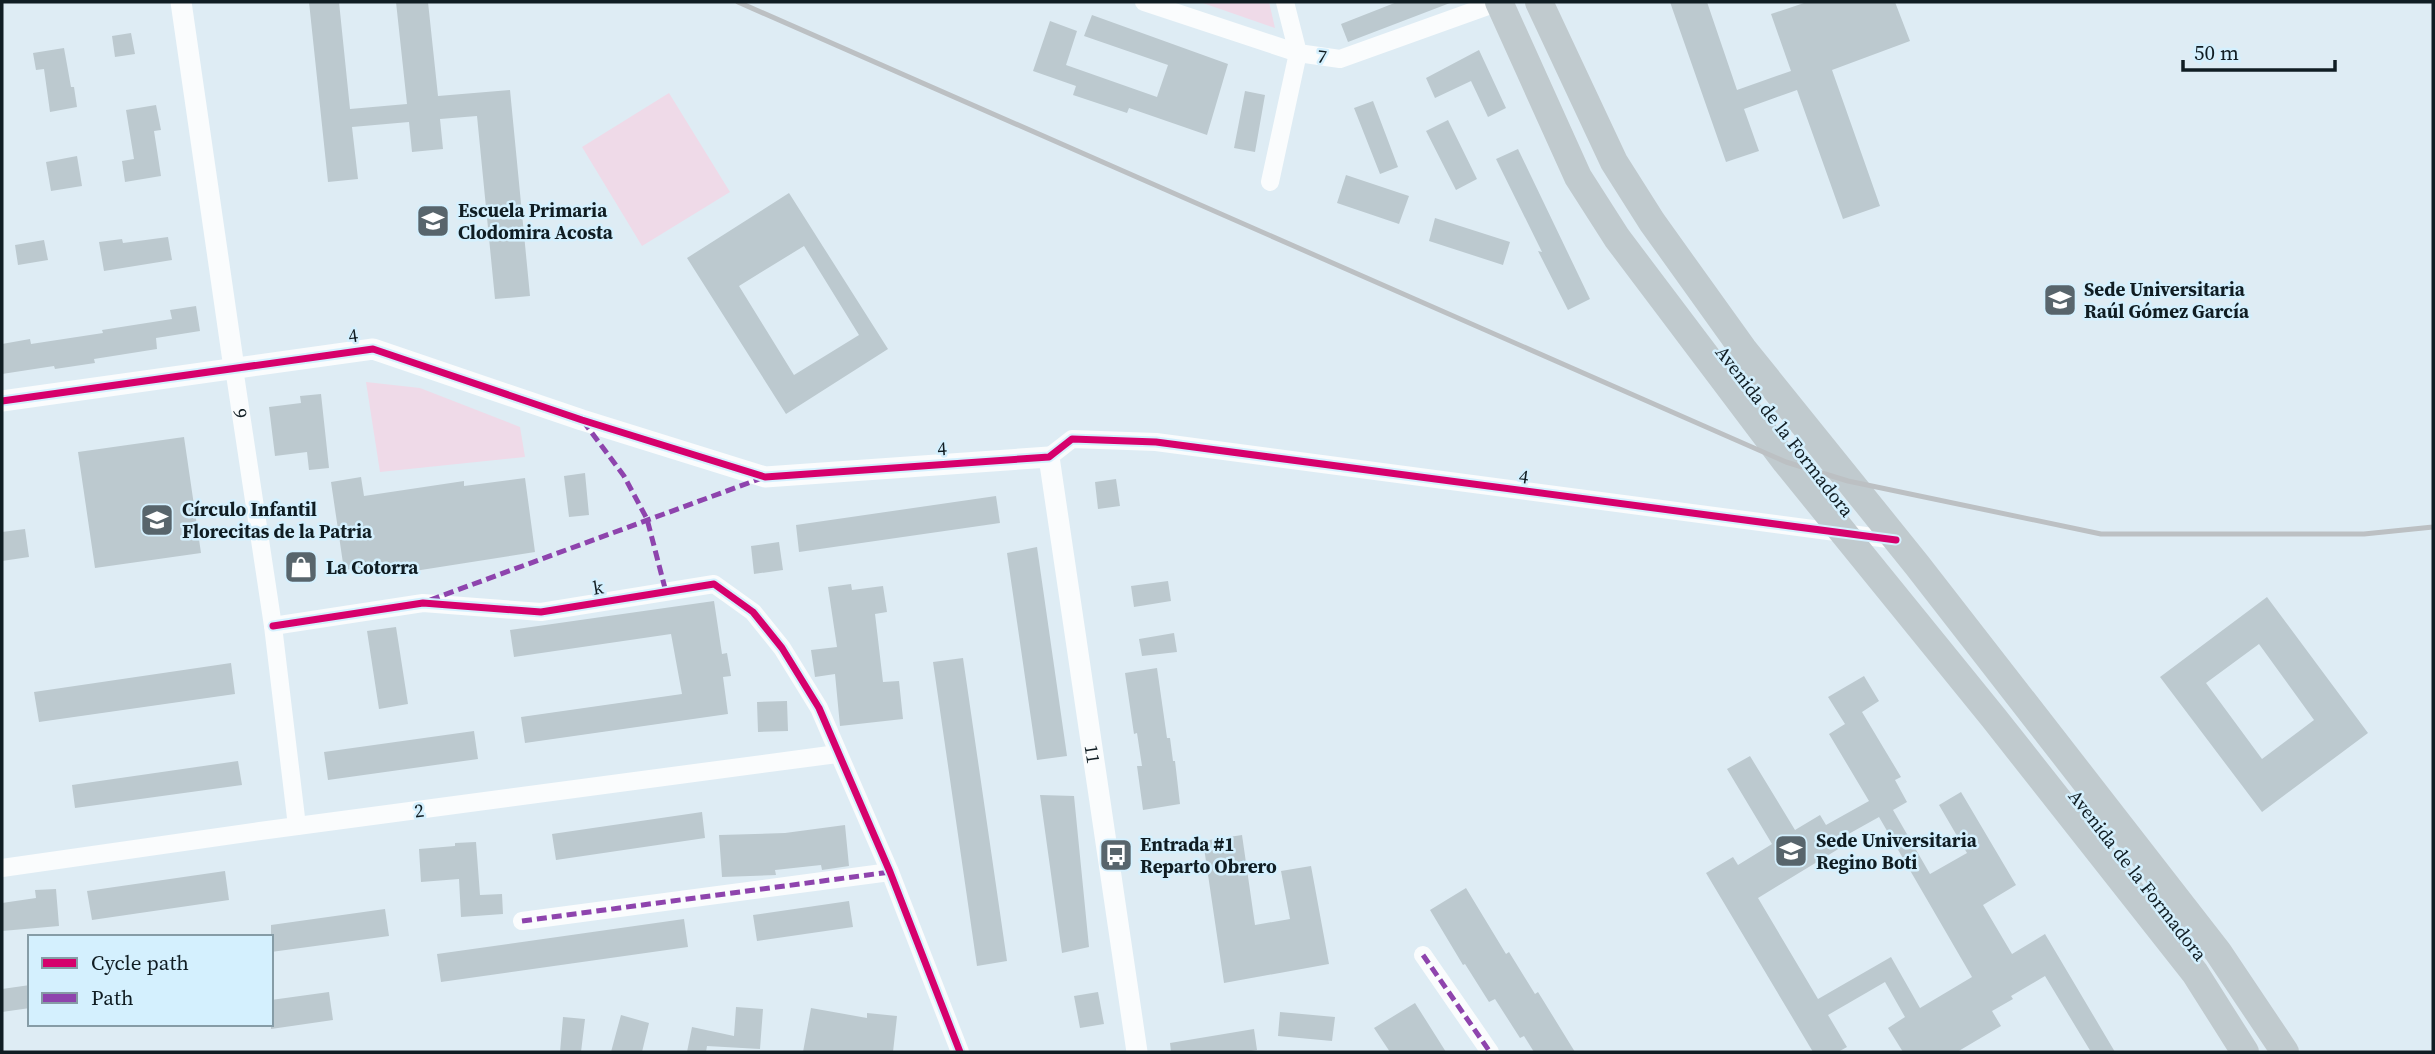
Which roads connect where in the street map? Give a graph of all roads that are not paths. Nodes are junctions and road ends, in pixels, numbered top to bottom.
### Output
1 (181, 2) edge
2 (1144, 2) edge
3 (1285, 2) edge
4 (1499, 2) edge
5 (1539, 2) edge
6 (1297, 53) junction
7 (1270, 182) dead end
8 (234, 368) junction
9 (2, 401) edge
10 (1049, 457) junction
11 (1846, 534) junction
12 (1896, 540) junction
13 (273, 626) junction
14 (838, 754) junction
15 (297, 826) junction
16 (2, 868) edge
17 (890, 872) junction
18 (522, 921) dead end
19 (1423, 955) dead end
20 (960, 1052) edge
21 (1137, 1052) edge
22 (1490, 1052) edge
23 (2245, 1052) edge
24 (2285, 1052) edge

1 - 8 street, 9
2 - 6 street, 7
3 - 6 street
4 - 6 street, 7
4 - 11 main road, Avenida de la Formadora
5 - 12 main road, Avenida de la Formadora
6 - 7 street
8 - 9 street, 4
8 - 10 street, 4
8 - 13 street, 9
10 - 11 street, 4
10 - 21 street, 11
11 - 12 street, 4
11 - 23 main road, Avenida de la Formadora
12 - 24 main road, Avenida de la Formadora
13 - 14 street, k
13 - 15 street, 9
14 - 15 street, 2
14 - 17 street, k
15 - 16 street, 2
17 - 18 street
17 - 20 street, k
19 - 22 street

